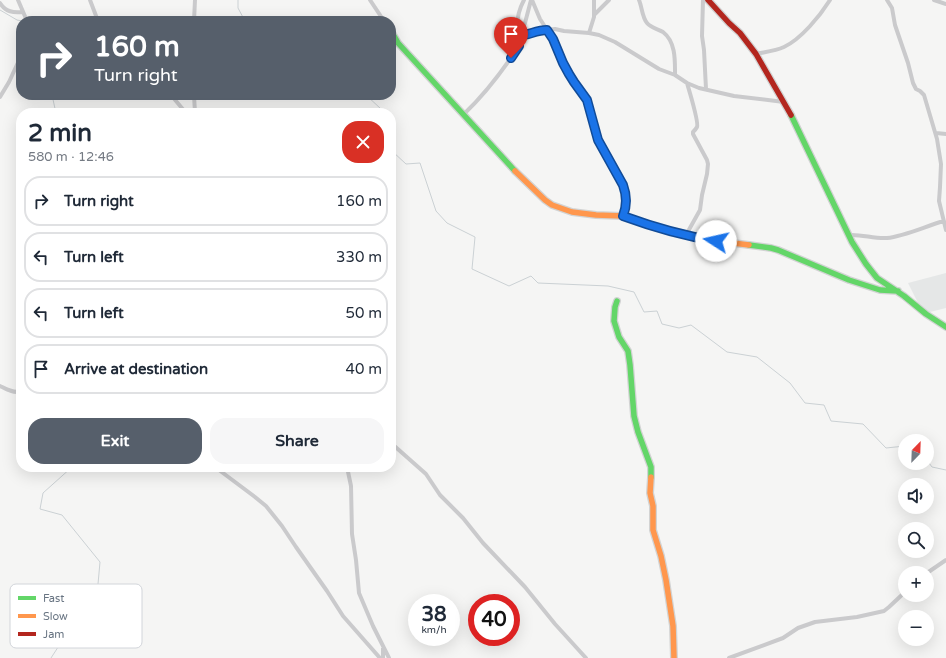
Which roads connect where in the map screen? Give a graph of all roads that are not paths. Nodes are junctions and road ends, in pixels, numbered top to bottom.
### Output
1 (18, 0) edge
2 (90, 0) edge
3 (195, 0) edge
4 (370, 0) edge
5 (524, 0) edge
6 (531, 0) edge
7 (594, 0) edge
8 (609, 0) edge
9 (639, 0) edge
10 (703, 0) edge
11 (708, 0) edge
12 (830, 0) edge
13 (887, 0) edge
14 (934, 0) edge
15 (0, 3) edge
16 (946, 4) edge
17 (23, 12) junction
18 (594, 14) junction
19 (24, 16) edge
20 (96, 16) edge
21 (194, 16) edge
22 (381, 16) edge
23 (547, 30) junction
24 (589, 33) junction
25 (519, 38) junction
26 (396, 40) edge
27 (756, 54) junction
28 (16, 67) edge
29 (675, 75) junction
30 (687, 83) junction
31 (706, 89) junction
32 (0, 96) edge
33 (175, 100) edge
34 (784, 102) junction
35 (182, 108) edge
36 (464, 114) junction
37 (936, 133) junction
38 (946, 134) edge
39 (623, 216) junction
40 (944, 221) junction
41 (946, 230) edge
42 (686, 235) junction
43 (849, 235) junction
44 (898, 291) junction
45 (616, 301) dead end
46 (946, 327) edge
47 (0, 386) edge
48 (16, 392) edge
49 (396, 447) edge
50 (221, 472) edge
51 (348, 472) edge
52 (946, 560) edge
53 (934, 568) edge
54 (898, 599) edge
55 (383, 645) junction
56 (380, 658) edge
57 (383, 658) edge
58 (389, 658) edge
59 (586, 658) edge
60 (674, 658) edge
61 (729, 658) edge

1 - 17 street
2 - 20 street
3 - 21 street
4 - 22 street
5 - 25 street
6 - 23 street
6 - 25 street
7 - 18 street
8 - 18 street
9 - 29 street
10 - 31 street
11 - 27 street
12 - 27 street
13 - 37 street
14 - 16 street
15 - 17 street
17 - 19 street
18 - 24 street
23 - 24 street
23 - 25 street
23 - 39 street
24 - 29 street
25 - 36 street
26 - 36 street
27 - 34 street
28 - 32 street
29 - 30 street
30 - 31 street
30 - 42 street
31 - 34 street
33 - 35 street
34 - 43 street
36 - 39 street
37 - 38 street
37 - 40 street
39 - 42 street
40 - 41 street
40 - 43 street
42 - 44 street
43 - 44 street
44 - 46 street
45 - 60 street
47 - 48 street
49 - 59 street
50 - 56 street
51 - 55 street
52 - 53 street
54 - 61 street
55 - 57 street
55 - 58 street

